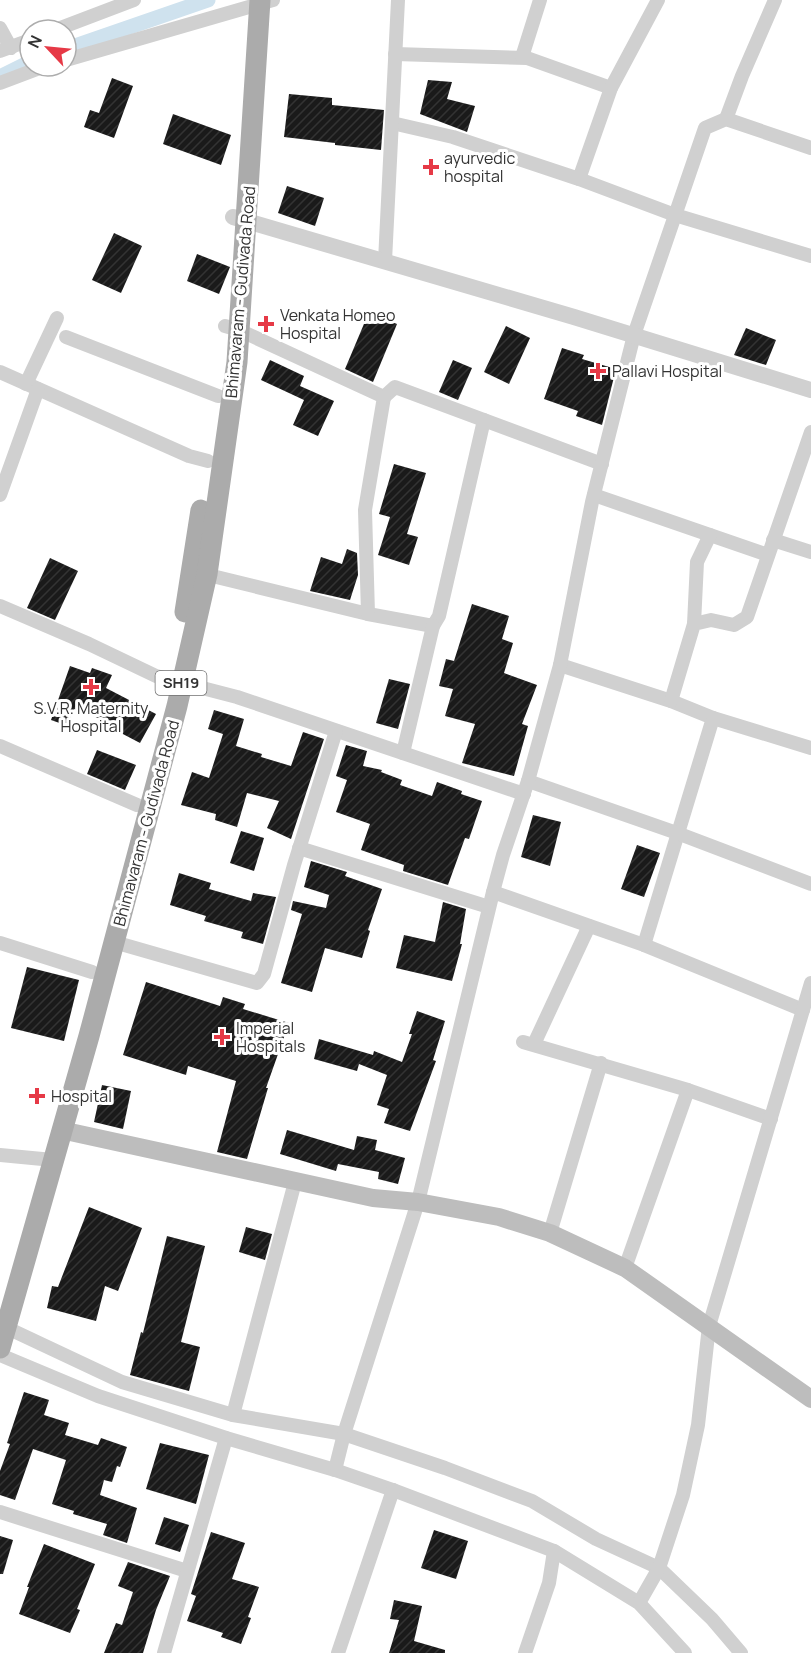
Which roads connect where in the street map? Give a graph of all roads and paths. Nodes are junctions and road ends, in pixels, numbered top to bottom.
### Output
1 (134, 0) edge
2 (398, 0) edge
3 (540, 0) edge
4 (658, 0) edge
5 (775, 0) edge
6 (257, 2) edge
7 (78, 21) edge
8 (0, 27) edge
9 (6, 49) edge
10 (395, 54) junction
11 (78, 56) edge
12 (522, 57) junction
13 (18, 76) edge
14 (0, 83) edge
15 (611, 88) junction
16 (726, 119) junction
17 (392, 123) junction
18 (811, 148) edge
19 (579, 178) junction
20 (675, 215) junction
21 (240, 219) junction
22 (811, 256) edge
23 (386, 261) junction
24 (57, 318) dead end
25 (232, 328) junction
26 (634, 335) junction
27 (66, 337) dead end
28 (0, 372) edge
29 (32, 387) junction
30 (811, 390) edge
31 (218, 396) junction
32 (384, 397) junction
33 (484, 420) junction
34 (811, 432) edge
35 (208, 461) junction
36 (602, 464) junction
37 (0, 495) edge
38 (594, 495) junction
39 (710, 535) junction
40 (773, 540) junction
41 (811, 552) edge
42 (768, 555) junction
43 (199, 573) junction
44 (0, 606) edge
45 (368, 614) junction
46 (694, 624) junction
47 (433, 626) junction
48 (560, 665) junction
49 (175, 682) junction
50 (671, 701) junction
51 (713, 718) junction
52 (336, 730) junction
53 (0, 746) edge
54 (811, 748) edge
55 (403, 753) junction
56 (526, 787) junction
57 (137, 805) junction
58 (677, 834) junction
59 (299, 848) junction
60 (811, 884) edge
61 (493, 892) junction
62 (489, 907) junction
63 (589, 926) junction
64 (114, 942) junction
65 (0, 944) edge
66 (644, 945) junction
67 (92, 972) junction
68 (811, 983) edge
69 (803, 1010) junction
70 (601, 1063) junction
71 (688, 1089) junction
72 (771, 1119) junction
73 (55, 1128) junction
74 (0, 1155) edge
75 (46, 1159) junction
76 (295, 1182) junction
77 (418, 1202) junction
78 (550, 1233) junction
79 (625, 1268) junction
80 (0, 1296) edge
81 (709, 1326) junction
82 (1, 1342) edge
83 (811, 1400) edge
84 (233, 1415) junction
85 (344, 1434) junction
86 (226, 1438) junction
87 (335, 1470) junction
88 (393, 1490) junction
89 (0, 1512) edge
90 (554, 1551) junction
91 (658, 1568) junction
92 (187, 1571) junction
93 (639, 1603) junction
94 (164, 1653) edge
95 (338, 1653) edge
96 (525, 1653) edge
97 (685, 1653) edge
98 (741, 1653) edge

1 - 7 street
2 - 10 street
3 - 12 street
4 - 15 street
5 - 16 street
6 - 11 street
6 - 21 main road, Bhimavaram - Gudivada Road / SH19
8 - 9 street
10 - 12 street
10 - 17 street
12 - 15 street
13 - 14 street
15 - 19 street
16 - 18 street
16 - 20 street
17 - 19 street
17 - 23 street
19 - 20 street
20 - 22 street
20 - 26 street
21 - 23 street
21 - 25 main road, Bhimavaram - Gudivada Road / SH19
23 - 26 street
24 - 29 street
25 - 31 main road, Bhimavaram - Gudivada Road / SH19
25 - 32 street
25 - 43 main road, Bhimavaram - Gudivada Road / SH19
26 - 30 street
26 - 36 street
27 - 31 street
28 - 29 street
29 - 35 street
29 - 37 street
31 - 35 main road, Bhimavaram - Gudivada Road / SH19
32 - 33 street
32 - 45 street
33 - 36 street
33 - 47 street
34 - 40 street
35 - 43 main road, Bhimavaram - Gudivada Road / SH19
36 - 38 street
38 - 39 street
38 - 48 street
39 - 42 street
39 - 46 street
40 - 41 street
40 - 42 street
42 - 46 street
43 - 45 street
43 - 49 main road, Bhimavaram - Gudivada Road / SH19
44 - 49 street
45 - 47 street
46 - 50 street
47 - 55 street
48 - 50 street
48 - 56 street
49 - 52 street
49 - 57 main road, Bhimavaram - Gudivada Road / SH19
49 - 64 main road, Bhimavaram - Gudivada Road / SH19
50 - 51 street
51 - 54 street
51 - 58 street
52 - 55 street
52 - 59 street
53 - 57 street
55 - 56 street
56 - 58 street
56 - 61 street
57 - 67 main road, Bhimavaram - Gudivada Road / SH19
58 - 60 street
58 - 66 street
59 - 62 street
59 - 64 street
61 - 62 street
61 - 63 street
62 - 77 street
63 - 66 street
63 - 70 street
64 - 73 main road, Bhimavaram - Gudivada Road / SH19
65 - 67 street
66 - 69 street
67 - 73 main road, Bhimavaram - Gudivada Road / SH19
68 - 69 street
69 - 72 street
70 - 71 street
70 - 78 street
71 - 72 street
71 - 79 street
72 - 81 street
73 - 75 main road, Bhimavaram - Gudivada Road / SH19
73 - 76 main road
74 - 75 street
75 - 80 main road, Bhimavaram - Gudivada Road / SH19
75 - 82 main road, Bhimavaram - Gudivada Road / SH19
76 - 77 main road
76 - 84 street
77 - 78 main road
77 - 85 street
78 - 79 main road
79 - 81 main road
81 - 83 main road
81 - 91 street
82 - 84 street
82 - 86 street
84 - 85 street
85 - 87 street
85 - 91 street
86 - 87 street
86 - 92 street
87 - 88 street
88 - 90 street
88 - 95 street
89 - 92 street
90 - 93 street
90 - 96 street
91 - 93 street
91 - 98 street
92 - 94 street
93 - 97 street

